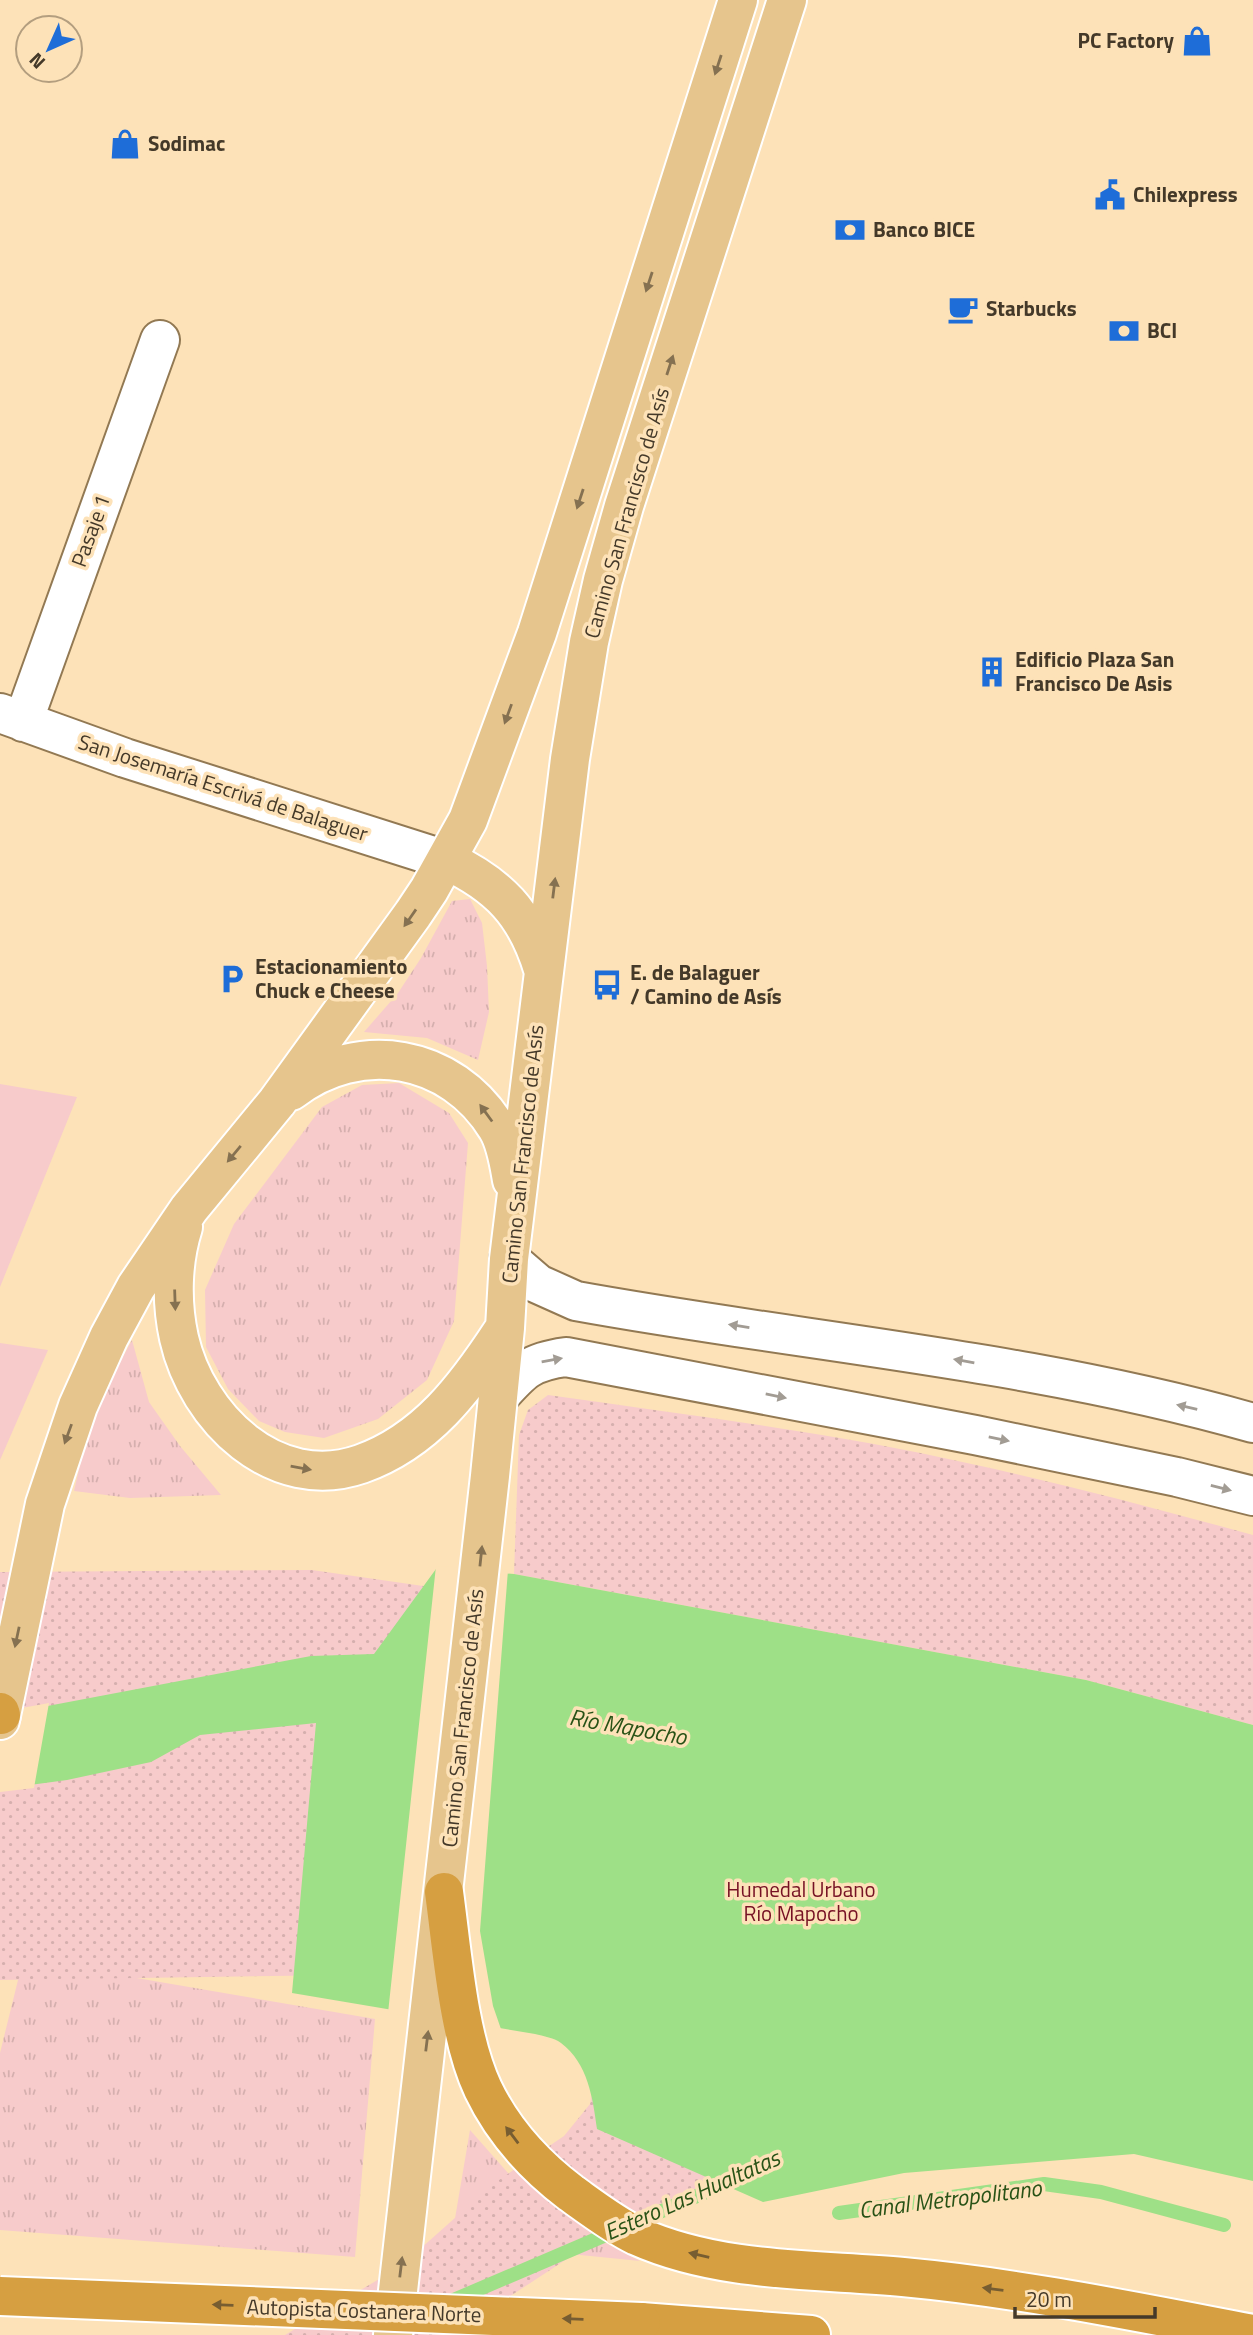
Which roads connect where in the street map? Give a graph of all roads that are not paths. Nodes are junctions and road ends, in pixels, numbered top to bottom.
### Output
1 (738, 0) edge
2 (788, 0) edge
3 (160, 340) dead end
4 (11, 717) edge
5 (446, 860) junction
6 (543, 970) junction
7 (277, 1102) junction
8 (516, 1199) junction
9 (189, 1209) junction
10 (509, 1259) junction
11 (505, 1328) junction
12 (498, 1398) junction
13 (1253, 1423) edge
14 (1253, 1496) edge
15 (0, 1716) edge
16 (444, 1892) junction
17 (0, 2296) edge
18 (1253, 2334) edge
19 (393, 2335) edge
20 (811, 2335) edge

1 -> 5 main road
6 -> 2 main road, Camino San Francisco de Asís
3 - 4 street, Pasaje 1
4 - 5 street, San Josemaría Escrivá de Balaguer
5 - 6 main road
5 -> 7 main road
6 - 8 main road, Camino San Francisco de Asís
8 -> 7 main road
7 -> 9 main road
8 - 10 main road, Camino San Francisco de Asís
9 -> 11 main road
9 -> 15 main road
10 - 11 main road, Camino San Francisco de Asís
13 -> 10 street
11 - 12 main road, Camino San Francisco de Asís
12 -> 14 street
16 -> 12 main road, Camino San Francisco de Asís
18 -> 16 highway
19 -> 16 main road, Camino San Francisco de Asís
20 -> 17 highway, Autopista Costanera Norte, bridge

